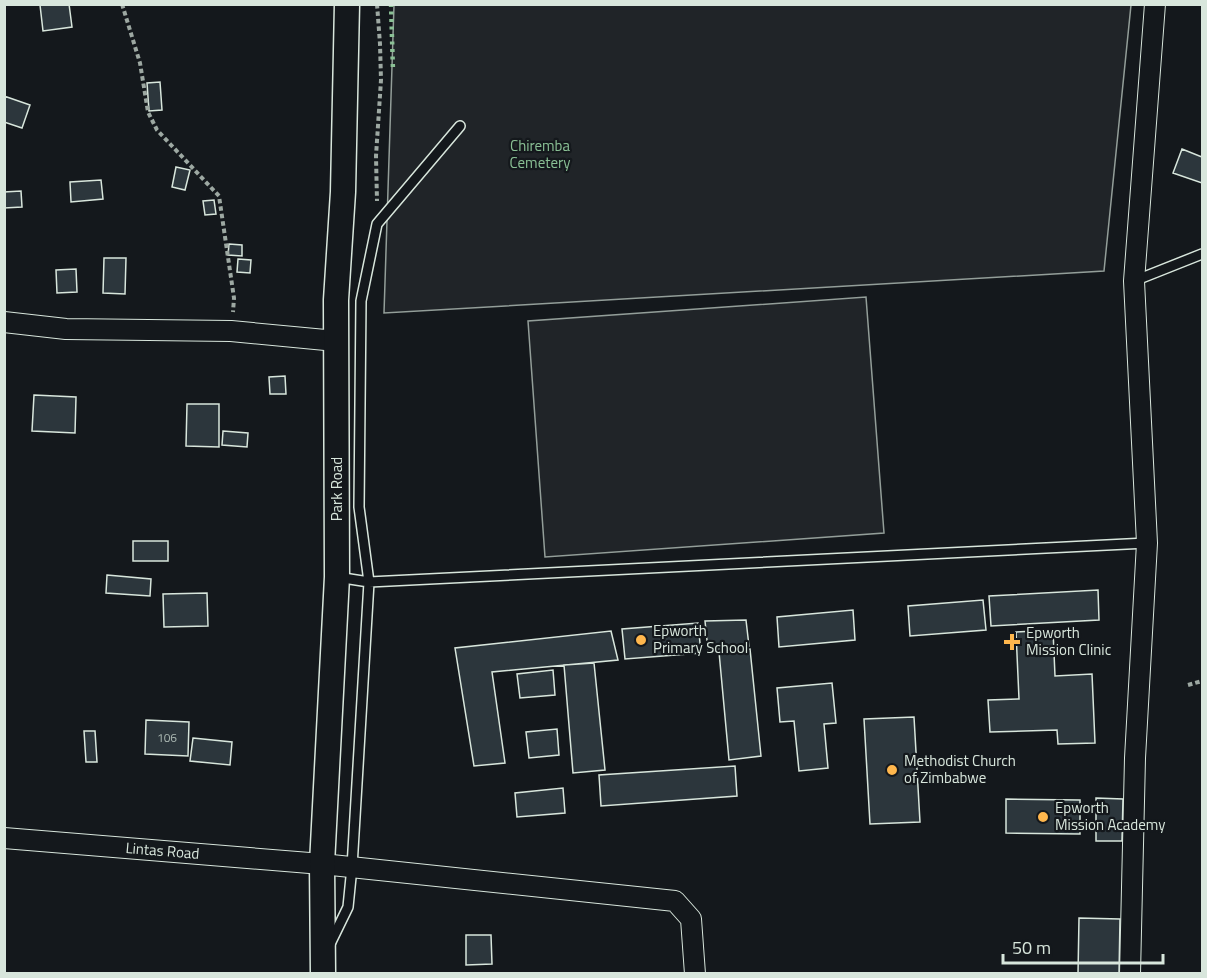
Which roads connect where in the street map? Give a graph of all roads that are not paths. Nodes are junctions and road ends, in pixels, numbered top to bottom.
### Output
1 (347, 4) edge
2 (1155, 4) edge
3 (460, 126) dead end
4 (1203, 254) edge
5 (1134, 281) junction
6 (348, 301) junction
7 (4, 322) edge
8 (336, 341) junction
9 (1147, 543) junction
10 (337, 577) junction
11 (369, 582) junction
12 (4, 838) edge
13 (322, 864) junction
14 (352, 867) junction
15 (323, 966) edge
16 (695, 974) edge
17 (1130, 974) edge

1 - 6 street, Park Road
2 - 5 street
3 - 6 lane
4 - 5 lane
5 - 9 street
6 - 8 street, Park Road
6 - 11 lane
7 - 8 street
8 - 10 street, Park Road
9 - 11 lane
9 - 17 street
10 - 11 lane
10 - 13 street, Park Road
11 - 14 lane
12 - 13 street, Lintas Road
13 - 14 street, Lintas Road
13 - 15 street, Park Road
14 - 15 lane
14 - 16 street, Lintas Road

